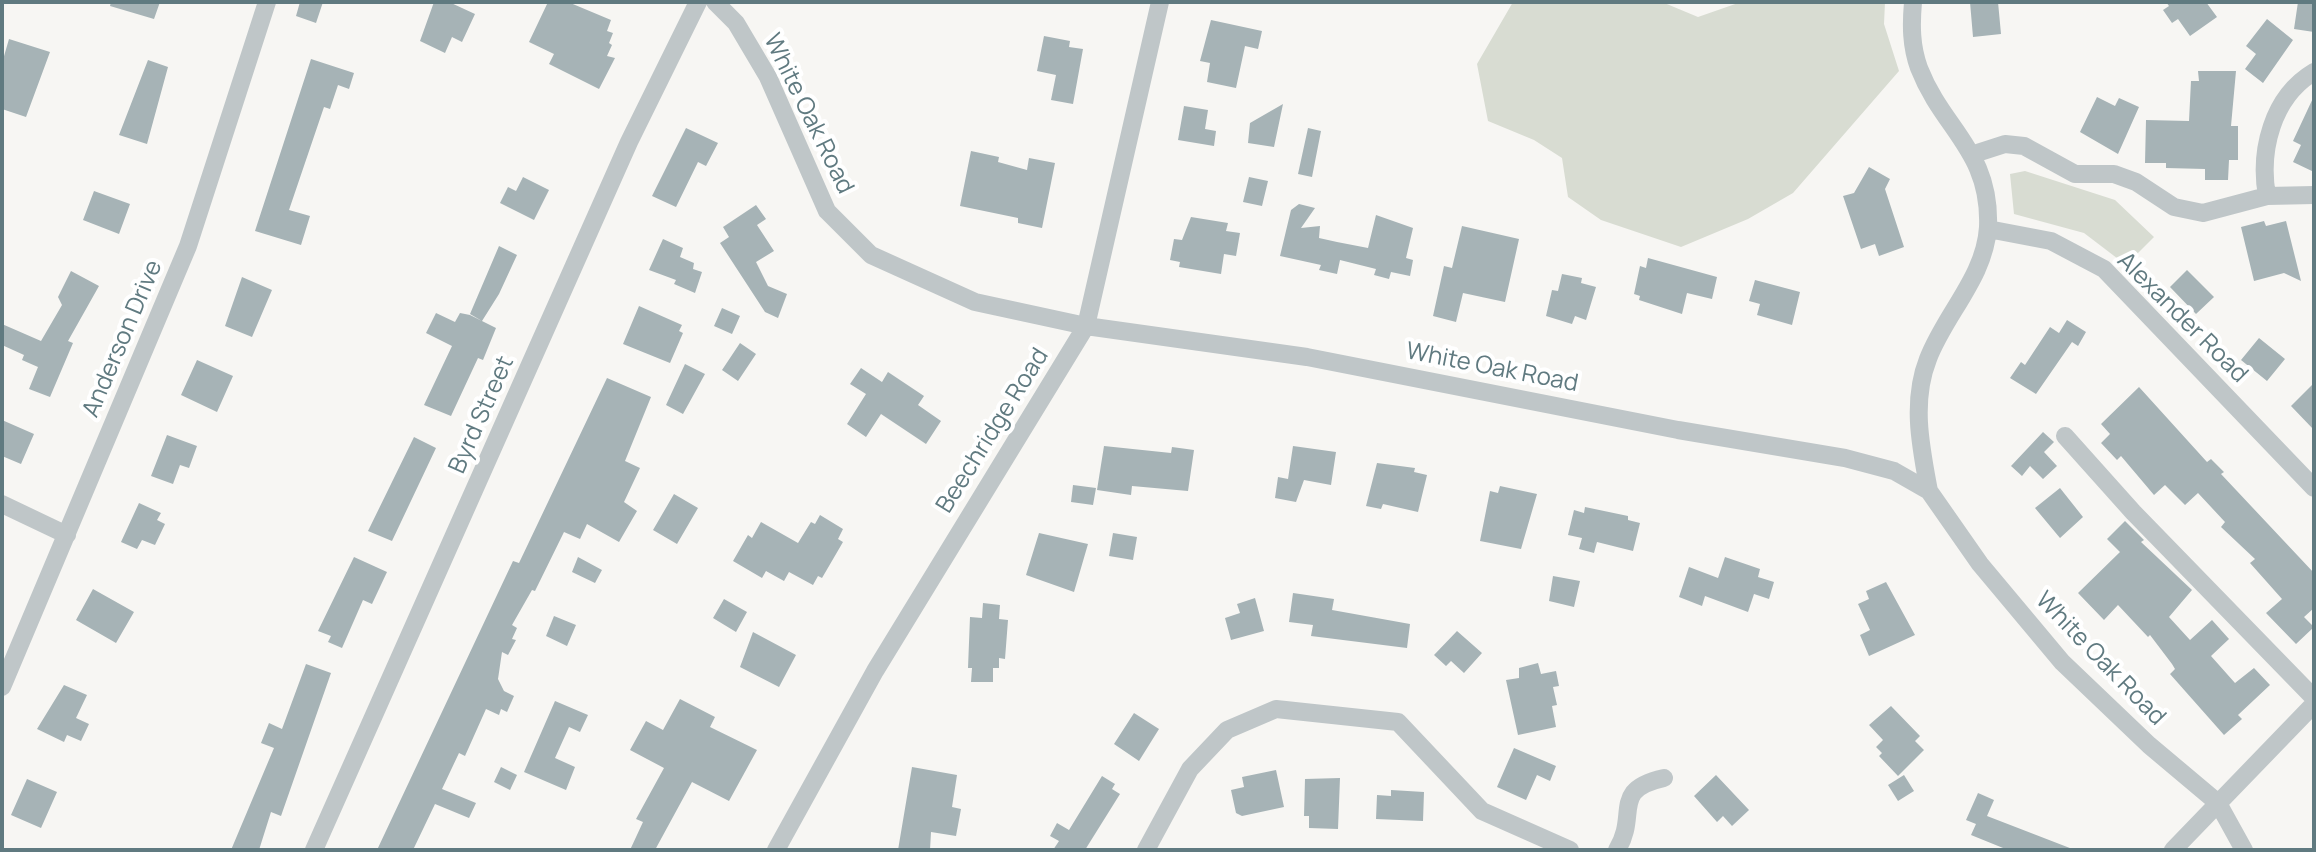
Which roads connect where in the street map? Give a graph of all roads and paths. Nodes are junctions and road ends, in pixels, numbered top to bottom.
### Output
1 (267, 2) edge
2 (698, 2) edge
3 (715, 2) edge
4 (1160, 2) edge
5 (1913, 2) edge
6 (2314, 72) edge
7 (1974, 154) junction
8 (2314, 195) edge
9 (2267, 196) junction
10 (1988, 229) junction
11 (1086, 326) junction
12 (2065, 436) dead end
13 (2314, 488) edge
14 (1929, 491) junction
15 (2, 504) edge
16 (67, 535) junction
17 (2, 687) edge
18 (2314, 698) edge
19 (2314, 704) edge
20 (1664, 778) dead end
21 (2218, 803) junction
22 (314, 850) edge
23 (776, 850) edge
24 (1146, 850) edge
25 (1570, 850) edge
26 (1617, 850) edge
27 (2173, 850) edge
28 (2244, 850) edge

1 - 16 street, Anderson Drive
2 - 22 street, Byrd Street
3 - 11 street, White Oak Road
4 - 11 street, Beechridge Road
5 - 7 street
6 - 9 street
7 - 9 street
7 - 10 street
8 - 9 street
10 - 13 street, Alexander Road
10 - 14 street
11 - 14 street, White Oak Road
11 - 23 street, Beechridge Road
12 - 18 street
14 - 21 street, White Oak Road
15 - 16 street
16 - 17 street, Anderson Drive
19 - 21 street
20 - 26 street
21 - 27 street
21 - 28 street, White Oak Road
24 - 25 street

